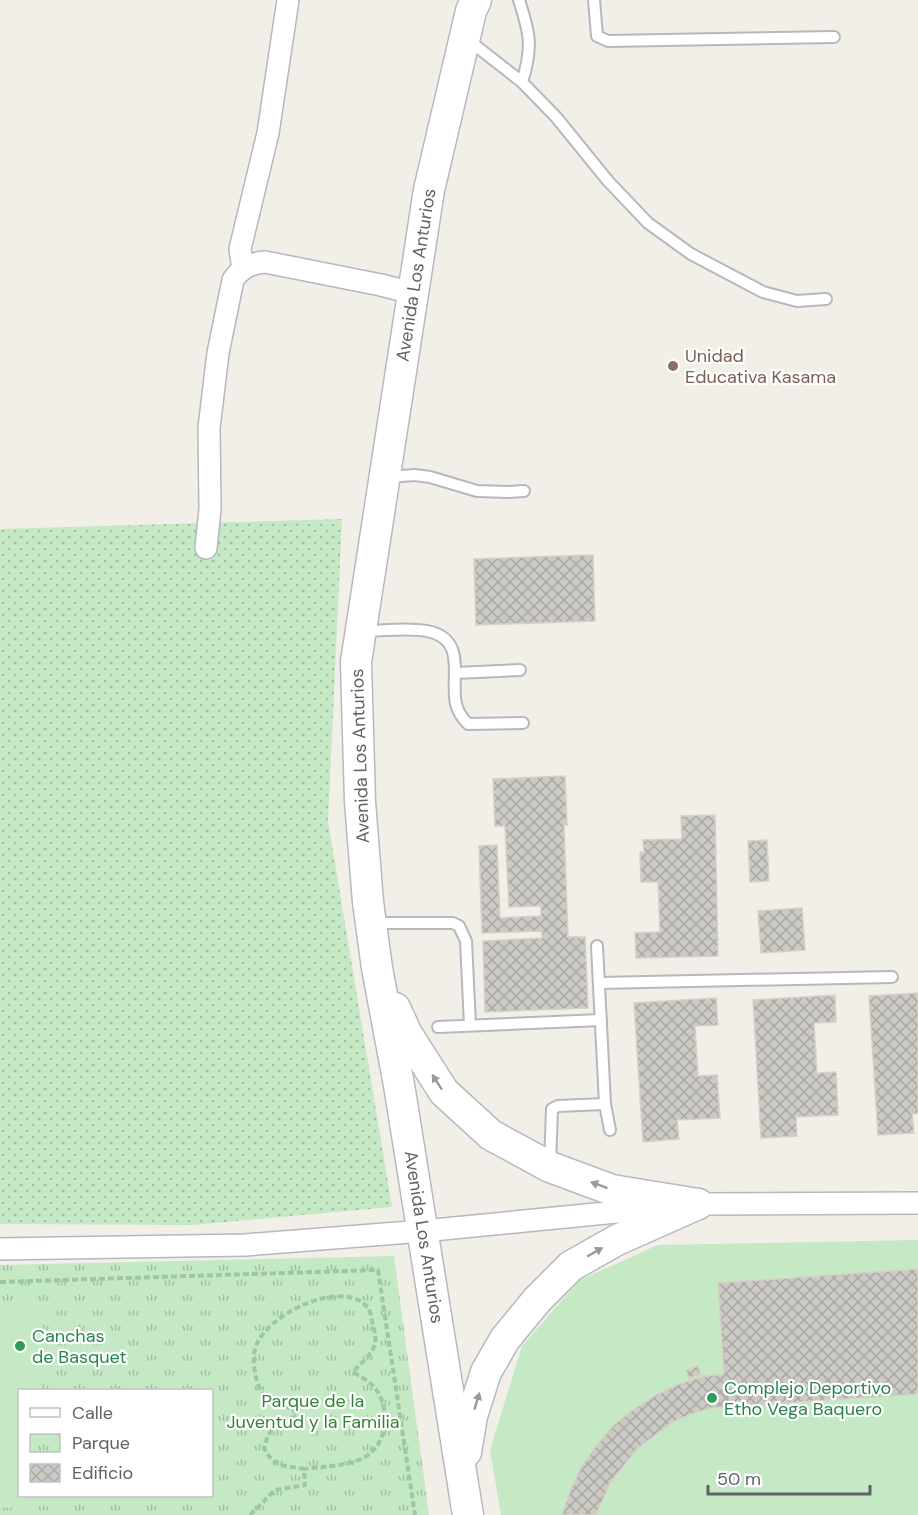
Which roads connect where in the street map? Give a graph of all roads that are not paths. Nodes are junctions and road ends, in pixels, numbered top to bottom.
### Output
1 (288, 0) edge
2 (476, 0) edge
3 (519, 0) edge
4 (594, 0) edge
5 (465, 37) junction
6 (834, 37) dead end
7 (522, 82) junction
8 (243, 269) junction
9 (413, 293) junction
10 (826, 299) dead end
11 (384, 477) junction
12 (524, 491) dead end
13 (206, 548) dead end
14 (361, 632) junction
15 (520, 670) dead end
16 (456, 673) junction
17 (523, 723) dead end
18 (371, 923) junction
19 (597, 946) dead end
20 (377, 968) junction
21 (892, 977) dead end
22 (599, 983) junction
23 (601, 1020) junction
24 (470, 1025) junction
25 (438, 1027) dead end
26 (605, 1104) junction
27 (610, 1130) dead end
28 (550, 1167) junction
29 (918, 1203) edge
30 (698, 1204) junction
31 (423, 1231) junction
32 (0, 1249) edge
33 (462, 1479) junction
34 (468, 1515) edge

1 - 8 street
2 - 5 street, Avenida Los Anturios
3 - 7 lane
4 - 6 lane
5 - 7 lane
5 - 9 street, Avenida Los Anturios
7 - 10 lane
8 - 9 street
8 - 13 street
9 - 11 street, Avenida Los Anturios
11 - 12 lane
11 - 14 street, Avenida Los Anturios
14 - 16 lane
14 - 18 street, Avenida Los Anturios
15 - 16 lane
16 - 17 lane
18 - 20 street, Avenida Los Anturios
18 - 24 lane
19 - 22 lane
28 -> 20 street
20 - 31 street, Avenida Los Anturios
21 - 22 lane
22 - 23 lane
23 - 24 lane
23 - 26 lane
24 - 25 lane
26 - 27 lane
26 - 28 lane
30 -> 28 street
29 - 30 street
30 - 31 street
33 -> 30 street
31 - 32 street
31 - 33 street, Avenida Los Anturios
33 - 34 street, Avenida Los Anturios

